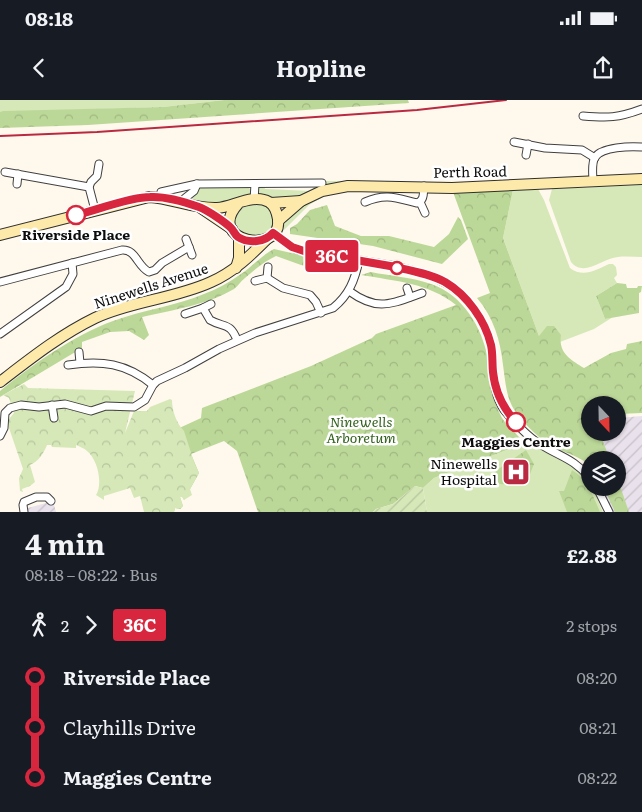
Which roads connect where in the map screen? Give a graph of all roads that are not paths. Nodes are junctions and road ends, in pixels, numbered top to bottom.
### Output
1 (642, 109) edge
2 (583, 116) dead end
3 (514, 142) dead end
4 (528, 144) junction
5 (642, 147) edge
6 (526, 154) dead end
7 (595, 158) junction
8 (99, 164) dead end
9 (5, 172) dead end
10 (18, 174) junction
11 (642, 180) edge
12 (593, 182) junction
13 (322, 183) dead end
14 (17, 184) dead end
15 (197, 184) junction
16 (254, 184) junction
17 (424, 186) junction
18 (89, 187) junction
19 (161, 192) dead end
20 (254, 200) junction
21 (301, 201) junction
22 (180, 202) junction
23 (365, 202) dead end
24 (420, 202) junction
25 (271, 203) junction
26 (238, 204) junction
27 (201, 208) junction
28 (95, 210) junction
29 (425, 213) dead end
30 (278, 222) junction
31 (232, 229) junction
32 (0, 235) edge
33 (271, 236) junction
34 (239, 238) junction
35 (186, 239) dead end
36 (189, 247) junction
37 (192, 255) dead end
38 (359, 260) junction
39 (72, 262) junction
40 (236, 268) junction
41 (268, 268) dead end
42 (267, 278) junction
43 (255, 281) dead end
44 (0, 282) edge
45 (407, 288) dead end
46 (349, 291) junction
47 (422, 293) dead end
48 (410, 297) junction
49 (211, 304) dead end
50 (203, 308) junction
51 (321, 313) junction
52 (185, 314) dead end
53 (0, 334) edge
54 (237, 340) junction
55 (79, 352) dead end
56 (80, 363) junction
57 (68, 365) dead end
58 (0, 382) edge
59 (153, 385) junction
60 (52, 405) junction
61 (54, 418) dead end
62 (0, 436) edge
63 (581, 467) edge
64 (601, 496) edge
65 (51, 501) dead end
66 (24, 512) edge
67 (609, 512) edge

1 - 2 street
3 - 4 street
4 - 6 street
4 - 7 street
5 - 7 street
7 - 12 street
8 - 18 street
9 - 10 street
10 - 14 street
10 - 18 street
11 - 12 street, Perth Road
12 - 17 street, Perth Road
13 - 16 street
15 - 16 street
15 - 19 street
15 - 22 street
16 - 20 street
17 - 21 street, Perth Road
17 - 24 street
18 - 28 street
20 - 25 street, Perth Road
20 - 26 street, Perth Road
21 - 25 street, Perth Road
21 - 30 street, Perth Road
22 - 27 street, Perth Road
22 - 28 street, Perth Road
23 - 24 street
24 - 29 street
25 - 30 street
26 - 27 street, Perth Road
26 - 31 street
27 - 31 street, Perth Road
28 - 32 street, Perth Road
30 - 33 street, Perth Road
31 - 34 street, Perth Road
33 - 34 street
33 - 38 street
33 - 40 street, Ninewells Avenue
34 - 40 street
35 - 36 street
36 - 37 street
36 - 39 street
38 - 46 street
38 - 63 street
39 - 44 street
39 - 53 street
40 - 58 street, Ninewells Avenue
41 - 42 street
42 - 43 street
42 - 51 street
45 - 48 street
46 - 48 street
46 - 51 street
47 - 48 street
49 - 50 street
50 - 52 street
50 - 54 street
51 - 54 street
54 - 59 street
55 - 56 street
56 - 57 street
56 - 59 street
59 - 60 street
60 - 61 street
60 - 62 street
64 - 67 street
65 - 66 street

